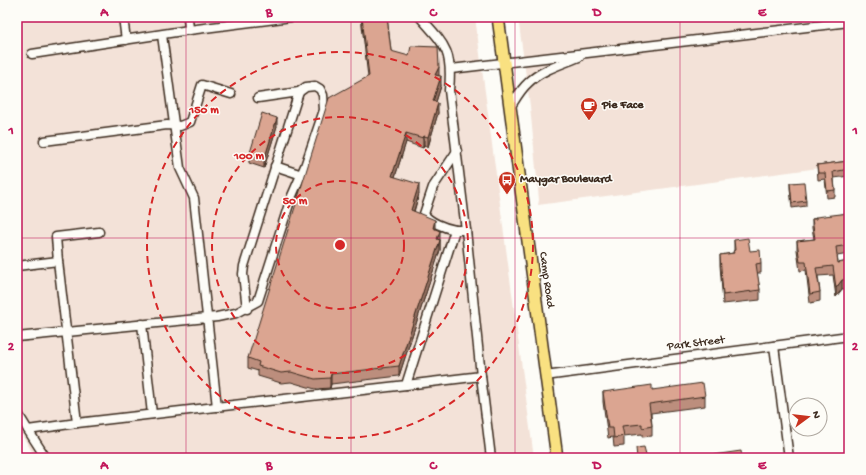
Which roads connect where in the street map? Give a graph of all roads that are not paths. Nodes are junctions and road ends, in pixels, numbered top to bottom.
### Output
1 (123, 17) edge
2 (188, 17) edge
3 (291, 17) edge
4 (420, 17) edge
5 (498, 17) edge
6 (273, 18) edge
7 (849, 22) edge
8 (189, 30) junction
9 (162, 35) junction
10 (126, 40) junction
11 (591, 53) junction
12 (32, 54) dead end
13 (505, 63) junction
14 (451, 69) junction
15 (299, 92) junction
16 (231, 94) dead end
17 (258, 98) dead end
18 (511, 106) junction
19 (174, 126) junction
20 (44, 142) dead end
21 (457, 151) junction
22 (275, 166) junction
23 (302, 175) junction
24 (455, 230) junction
25 (466, 230) junction
26 (99, 232) dead end
27 (58, 261) junction
28 (17, 266) edge
29 (247, 309) junction
30 (207, 318) junction
31 (142, 324) junction
32 (66, 332) junction
33 (849, 336) edge
34 (17, 337) edge
35 (774, 346) junction
36 (481, 376) junction
37 (545, 376) junction
38 (406, 385) junction
39 (217, 407) junction
40 (17, 412) edge
41 (152, 414) junction
42 (77, 423) junction
43 (28, 430) junction
44 (46, 458) edge
45 (491, 458) edge
46 (557, 458) edge
47 (789, 458) edge

1 - 10 street
2 - 8 street
3 - 6 street
4 - 14 street
5 - 13 main road, Camp Road
6 - 8 street
7 - 11 street
8 - 9 street
9 - 10 street
9 - 19 street
10 - 12 street
11 - 13 street
11 - 18 street
13 - 14 street
13 - 18 main road, Camp Road
14 - 21 street
15 - 17 street
15 - 22 street
15 - 23 street
16 - 19 street
18 - 37 main road, Camp Road
19 - 20 street
19 - 30 street
21 - 24 street
21 - 25 street
22 - 23 street
22 - 29 street
23 - 29 street
24 - 25 street
24 - 38 street
25 - 36 street
26 - 27 street
27 - 28 street
27 - 32 street
29 - 30 street
30 - 31 street
30 - 39 street
31 - 32 street
31 - 41 street
32 - 34 street
32 - 42 street
33 - 35 street, Park Street
35 - 37 street, Park Street
35 - 47 street
36 - 38 street
36 - 45 street
37 - 46 main road, Camp Road
38 - 39 street
39 - 41 street
40 - 43 street
41 - 42 street
42 - 43 street
43 - 44 street

